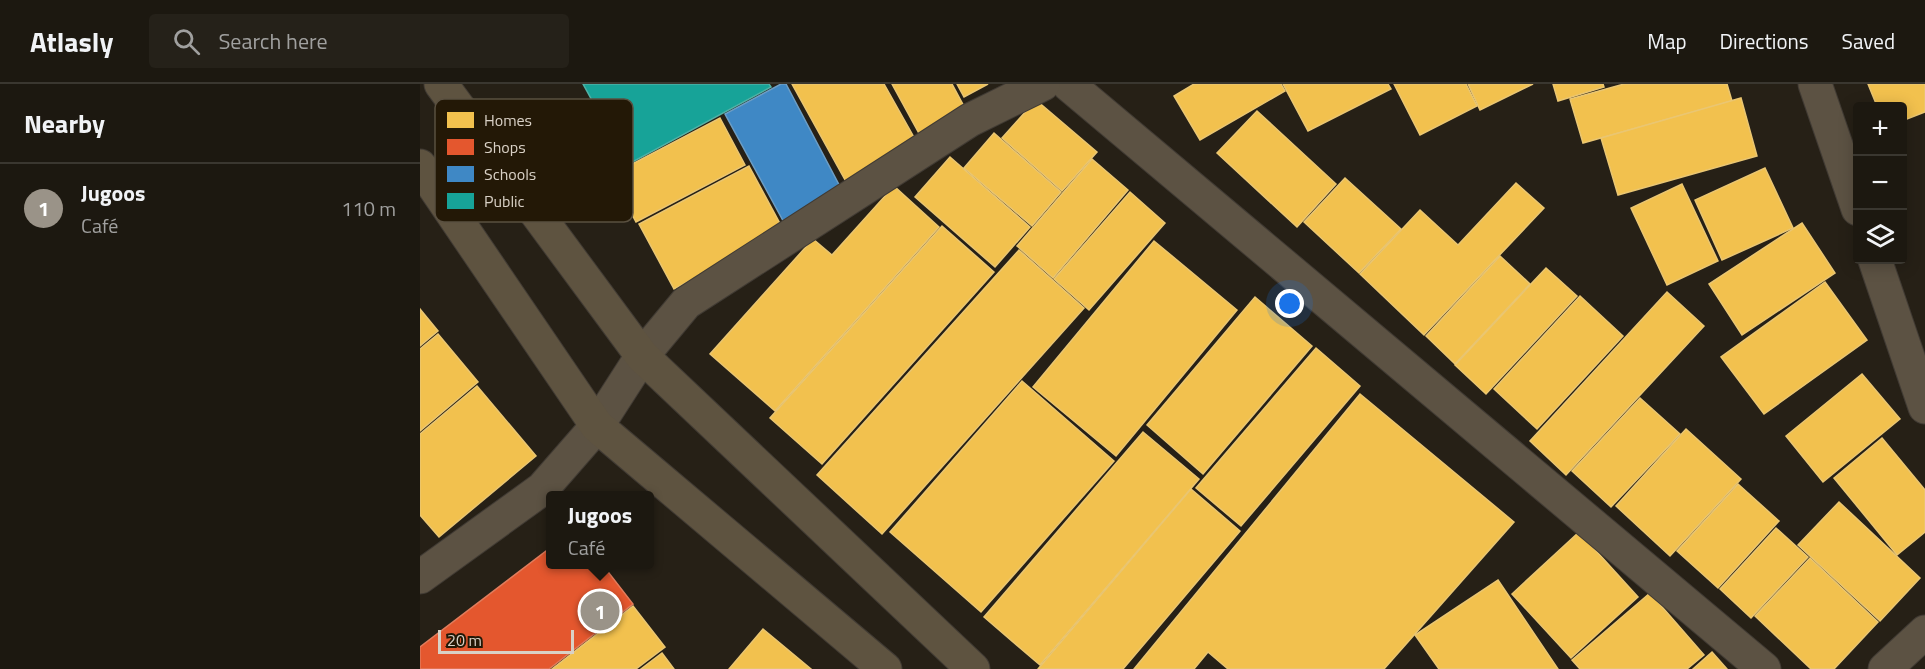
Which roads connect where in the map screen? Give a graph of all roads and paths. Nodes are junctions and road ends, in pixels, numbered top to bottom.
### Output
1 (441, 84) edge
2 (1043, 84) edge
3 (1068, 84) edge
4 (1815, 84) edge
5 (452, 99) edge
6 (420, 166) edge
7 (435, 188) edge
8 (1853, 197) edge
9 (458, 222) edge
10 (543, 222) edge
11 (1876, 264) edge
12 (642, 356) junction
13 (1925, 407) edge
14 (597, 426) junction
15 (420, 578) edge
16 (1925, 632) edge
17 (885, 669) edge
18 (973, 669) edge
19 (1764, 669) edge
20 (1886, 669) edge

1 - 5 main road
2 - 12 street
3 - 19 street
4 - 8 street
6 - 7 main road
9 - 14 main road
10 - 12 main road
11 - 13 street
12 - 14 street
12 - 18 main road
14 - 15 street
14 - 17 main road
16 - 20 street

